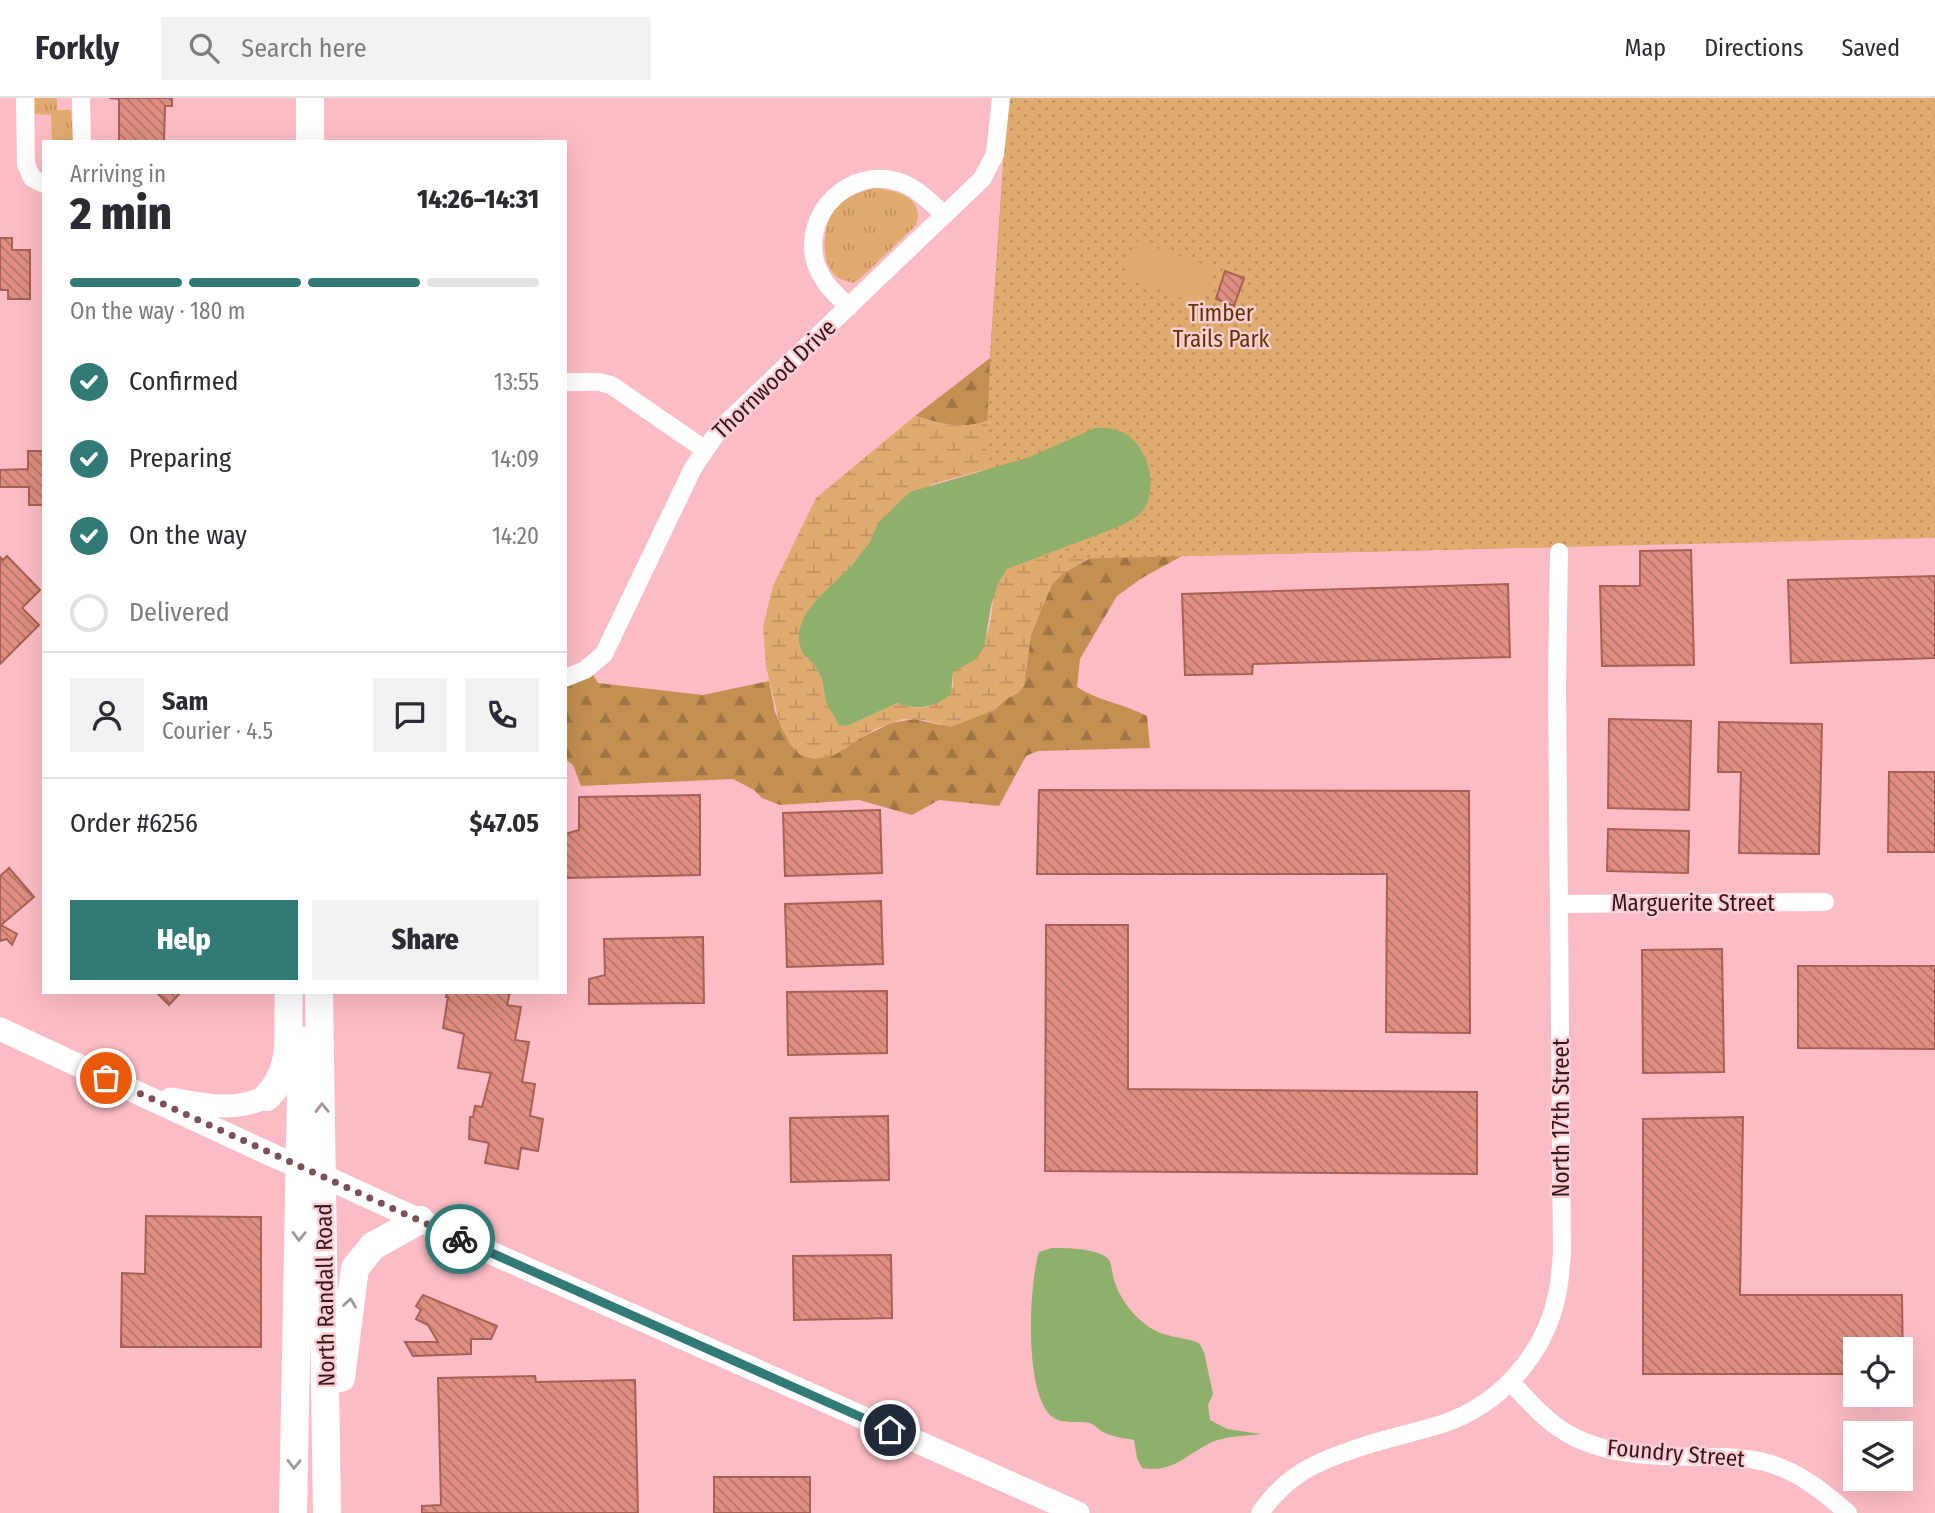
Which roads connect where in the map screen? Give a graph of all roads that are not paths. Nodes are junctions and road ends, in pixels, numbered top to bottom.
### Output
1 (25, 98) edge
2 (81, 98) edge
3 (310, 98) edge
4 (1001, 98) edge
5 (82, 140) edge
6 (310, 140) edge
7 (42, 183) edge
8 (945, 215) junction
9 (849, 307) junction
10 (567, 382) edge
11 (704, 449) junction
12 (1559, 552) dead end
13 (567, 677) edge
14 (1825, 902) dead end
15 (1560, 904) junction
16 (289, 994) edge
17 (302, 994) edge
18 (319, 994) edge
19 (0, 1029) edge
20 (114, 1082) junction
21 (267, 1097) joint
22 (312, 1172) junction
23 (420, 1220) junction
24 (1511, 1382) junction
25 (328, 1503) edge
26 (293, 1513) edge
27 (1078, 1513) edge
28 (1260, 1513) edge
29 (1848, 1513) edge

1 - 7 street
2 - 5 street
3 - 6 main road
4 - 8 street, Thornwood Drive
8 - 9 street, Thornwood Drive
8 - 9 street
9 - 11 street, Thornwood Drive
10 - 11 street
11 - 13 street, Thornwood Drive
12 - 15 street, North 17th Street
14 - 15 street, Marguerite Street
15 - 24 street, North 17th Street
16 - 21 main road
17 - 22 main road, North Randall Road
22 -> 18 main road, North Randall Road
19 - 20 street
20 - 21 street
20 - 22 street
22 - 23 street
22 - 25 main road, North Randall Road
22 -> 26 main road, North Randall Road
25 -> 23 main road
23 - 27 street
24 - 28 street, North 17th Street
24 - 29 street, Foundry Street

